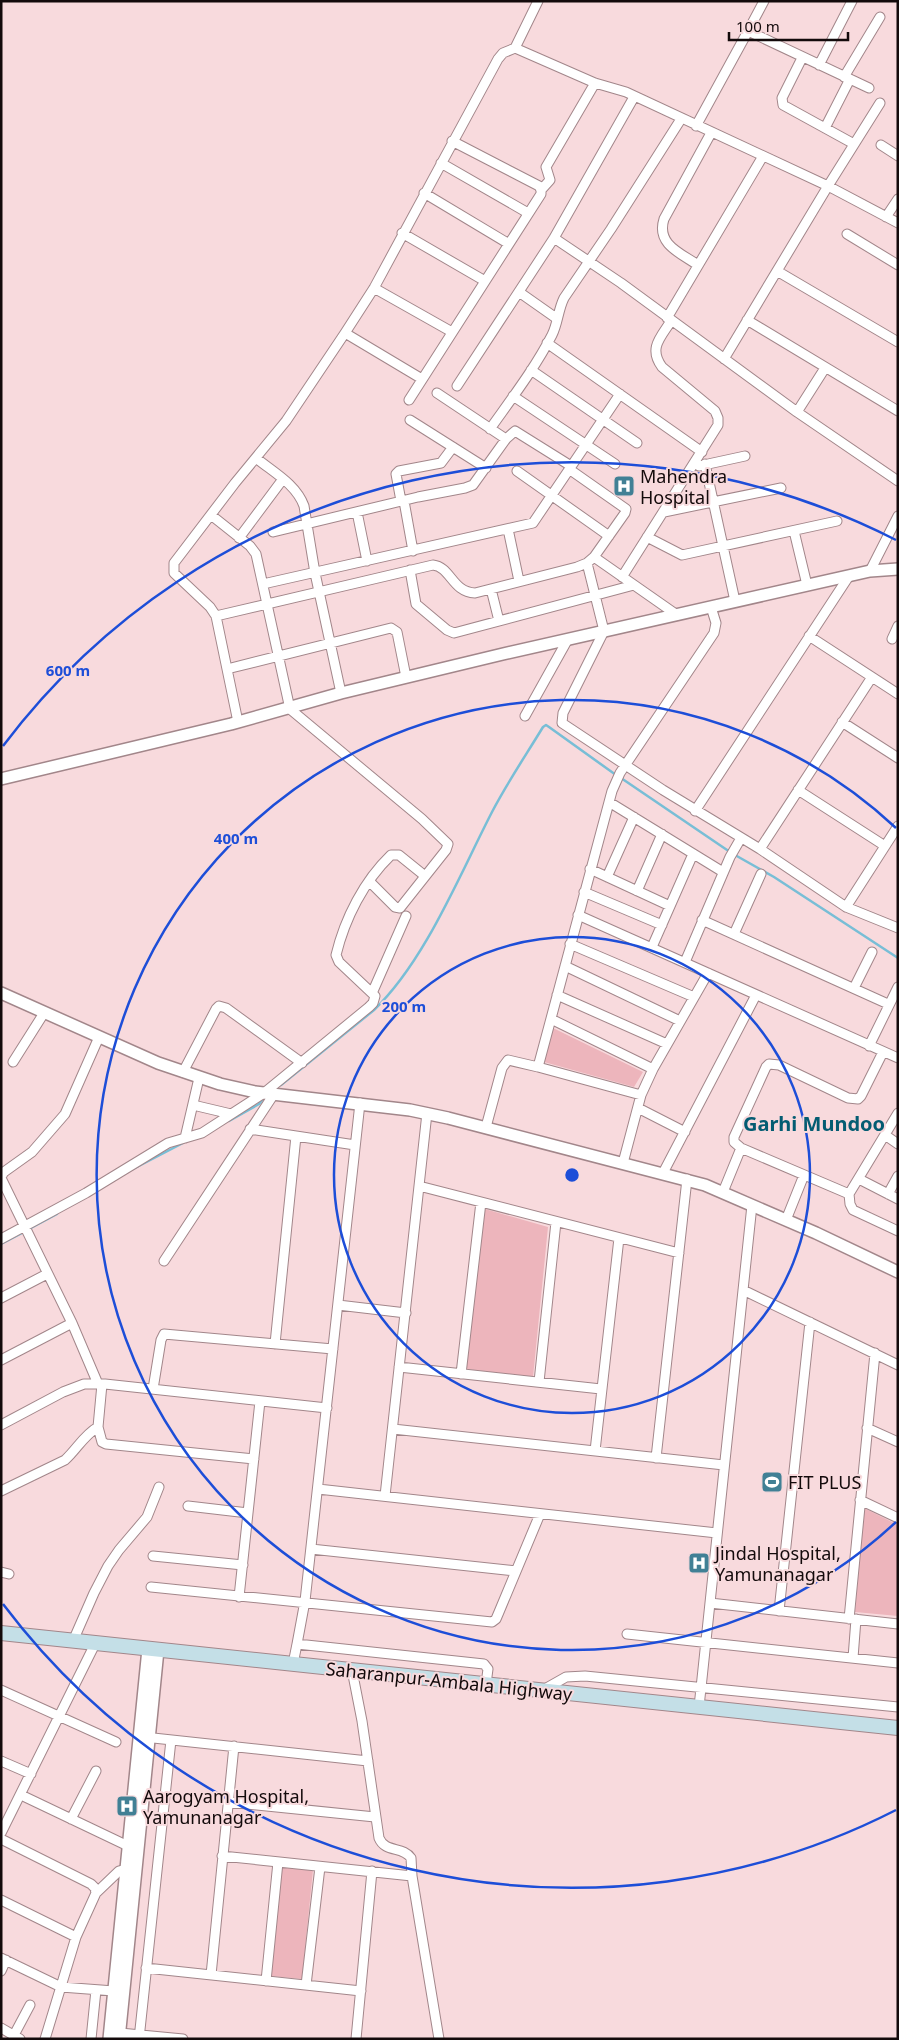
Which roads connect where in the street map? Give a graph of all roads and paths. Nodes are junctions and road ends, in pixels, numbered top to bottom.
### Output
1 (538, 1) edge
2 (764, 1) edge
3 (852, 1) edge
4 (880, 17) dead end
5 (748, 31) junction
6 (515, 48) junction
7 (802, 58) junction
8 (818, 65) junction
9 (847, 78) junction
10 (595, 83) junction
11 (869, 88) dead end
12 (634, 97) junction
13 (880, 103) dead end
14 (681, 119) junction
15 (696, 126) junction
16 (825, 128) junction
17 (711, 133) junction
18 (452, 142) junction
19 (854, 144) junction
20 (881, 145) dead end
21 (763, 156) junction
22 (898, 156) edge
23 (441, 163) junction
24 (828, 186) junction
25 (541, 190) junction
26 (424, 193) junction
27 (898, 199) edge
28 (528, 213) junction
29 (886, 217) junction
30 (898, 223) edge
31 (402, 233) junction
32 (847, 234) dead end
33 (554, 238) junction
34 (509, 244) junction
35 (587, 262) junction
36 (698, 265) junction
37 (898, 265) edge
38 (777, 271) junction
39 (485, 282) junction
40 (374, 288) junction
41 (519, 292) junction
42 (556, 318) junction
43 (669, 319) junction
44 (747, 320) junction
45 (452, 332) junction
46 (345, 333) junction
47 (898, 342) edge
48 (547, 343) junction
49 (724, 359) junction
50 (825, 368) junction
51 (531, 370) junction
52 (422, 379) junction
53 (457, 386) dead end
54 (437, 394) dead end
55 (620, 394) junction
56 (513, 396) junction
57 (409, 400) dead end
58 (898, 411) edge
59 (797, 412) junction
60 (410, 420) dead end
61 (602, 420) junction
62 (490, 429) junction
63 (506, 440) junction
64 (637, 443) dead end
65 (586, 444) junction
66 (453, 447) junction
67 (702, 452) junction
68 (746, 456) dead end
69 (256, 458) junction
70 (615, 464) dead end
71 (705, 464) junction
72 (486, 468) junction
73 (570, 468) junction
74 (692, 468) junction
75 (516, 472) dead end
76 (283, 479) junction
77 (898, 481) edge
78 (782, 488) dead end
79 (551, 495) junction
80 (402, 501) junction
81 (712, 501) junction
82 (357, 512) junction
83 (664, 512) junction
84 (211, 515) junction
85 (898, 516) edge
86 (836, 521) dead end
87 (306, 524) junction
88 (508, 529) junction
89 (794, 531) junction
90 (273, 532) dead end
91 (609, 536) junction
92 (647, 537) junction
93 (239, 538) junction
94 (723, 546) junction
95 (413, 550) junction
96 (590, 560) junction
97 (367, 561) junction
98 (898, 569) edge
99 (410, 570) junction
100 (870, 571) junction
101 (314, 573) junction
102 (849, 576) junction
103 (622, 577) junction
104 (519, 581) junction
105 (263, 584) junction
106 (634, 585) junction
107 (807, 585) junction
108 (491, 589) junction
109 (319, 591) junction
110 (595, 595) junction
111 (735, 601) junction
112 (267, 603) junction
113 (711, 607) junction
114 (677, 615) junction
115 (216, 616) junction
116 (499, 621) junction
117 (898, 626) edge
118 (604, 631) junction
119 (809, 636) junction
120 (568, 639) junction
121 (892, 639) dead end
122 (331, 643) junction
123 (278, 655) junction
124 (227, 669) junction
125 (406, 677) junction
126 (872, 677) junction
127 (341, 693) junction
128 (898, 694) edge
129 (290, 709) junction
130 (524, 716) dead end
131 (238, 722) junction
132 (842, 722) junction
133 (898, 758) edge
134 (627, 764) junction
135 (1, 779) edge
136 (798, 790) junction
137 (609, 802) junction
138 (695, 810) junction
139 (634, 817) junction
140 (898, 826) edge
141 (662, 834) junction
142 (741, 838) junction
143 (885, 846) junction
144 (760, 849) junction
145 (693, 854) junction
146 (590, 869) junction
147 (723, 872) junction
148 (761, 874) dead end
149 (425, 876) junction
150 (607, 877) junction
151 (369, 881) junction
152 (637, 891) junction
153 (584, 892) junction
154 (670, 906) junction
155 (846, 906) junction
156 (578, 915) junction
157 (406, 916) dead end
158 (702, 920) junction
159 (662, 926) junction
160 (898, 928) edge
161 (734, 934) junction
162 (570, 944) junction
163 (652, 947) junction
164 (872, 952) dead end
165 (684, 962) junction
166 (564, 966) junction
167 (708, 973) junction
168 (898, 987) edge
169 (854, 988) junction
170 (373, 991) junction
171 (2, 994) edge
172 (557, 995) junction
173 (756, 995) junction
174 (694, 997) junction
175 (888, 1004) junction
176 (44, 1013) junction
177 (551, 1019) junction
178 (680, 1021) junction
179 (99, 1037) junction
180 (667, 1044) junction
181 (869, 1046) junction
182 (883, 1052) junction
183 (898, 1058) edge
184 (13, 1062) dead end
185 (302, 1063) junction
186 (538, 1066) junction
187 (653, 1068) junction
188 (183, 1072) junction
189 (199, 1078) junction
190 (269, 1093) junction
191 (641, 1095) junction
192 (360, 1103) junction
193 (193, 1106) junction
194 (638, 1108) junction
195 (427, 1113) junction
196 (232, 1114) junction
197 (898, 1114) edge
198 (486, 1128) junction
199 (250, 1129) junction
200 (685, 1132) junction
201 (885, 1135) junction
202 (296, 1136) junction
203 (185, 1138) junction
204 (898, 1144) edge
205 (356, 1145) junction
206 (741, 1148) junction
207 (623, 1163) junction
208 (663, 1173) junction
209 (804, 1175) junction
210 (898, 1176) edge
211 (1, 1177) edge
212 (687, 1179) junction
213 (859, 1179) junction
214 (419, 1186) junction
215 (723, 1192) junction
216 (849, 1194) junction
217 (888, 1194) junction
218 (898, 1199) edge
219 (481, 1202) junction
220 (752, 1205) junction
221 (786, 1220) junction
222 (556, 1222) junction
223 (26, 1230) junction
224 (898, 1231) edge
225 (618, 1238) junction
226 (1, 1239) edge
227 (679, 1253) junction
228 (164, 1261) dead end
229 (898, 1272) edge
230 (47, 1274) junction
231 (743, 1290) junction
232 (1, 1298) edge
233 (338, 1305) junction
234 (406, 1313) junction
235 (810, 1322) junction
236 (72, 1323) junction
237 (275, 1344) junction
238 (333, 1349) junction
239 (875, 1353) junction
240 (1, 1360) edge
241 (898, 1364) edge
242 (399, 1367) junction
243 (461, 1374) junction
244 (539, 1382) junction
245 (100, 1384) junction
246 (153, 1389) junction
247 (602, 1389) junction
248 (260, 1401) junction
249 (327, 1408) junction
250 (1, 1425) edge
251 (98, 1427) junction
252 (867, 1428) junction
253 (393, 1429) junction
254 (898, 1442) edge
255 (594, 1451) junction
256 (656, 1458) junction
257 (254, 1459) junction
258 (724, 1465) junction
259 (159, 1487) dead end
260 (318, 1489) junction
261 (1, 1491) edge
262 (385, 1496) junction
263 (860, 1500) junction
264 (188, 1506) dead end
265 (248, 1513) junction
266 (540, 1514) junction
267 (898, 1518) edge
268 (717, 1533) junction
269 (311, 1549) junction
270 (153, 1556) dead end
271 (243, 1565) junction
272 (516, 1571) junction
273 (151, 1587) dead end
274 (239, 1597) junction
275 (305, 1601) junction
276 (710, 1603) junction
277 (779, 1611) junction
278 (852, 1619) junction
279 (898, 1624) edge
280 (1, 1633) edge
281 (627, 1634) dead end
282 (74, 1641) junction
283 (706, 1642) junction
284 (95, 1644) junction
285 (297, 1644) junction
286 (153, 1650) junction
287 (853, 1658) junction
288 (898, 1663) edge
289 (293, 1664) junction
290 (352, 1670) junction
291 (486, 1684) junction
292 (701, 1687) junction
293 (1, 1690) edge
294 (542, 1690) junction
295 (699, 1707) junction
296 (898, 1707) edge
297 (59, 1717) junction
298 (898, 1728) edge
299 (144, 1737) junction
300 (170, 1740) junction
301 (116, 1742) dead end
302 (234, 1746) junction
303 (1, 1761) edge
304 (368, 1761) junction
305 (96, 1771) dead end
306 (31, 1774) junction
307 (21, 1794) junction
308 (228, 1802) junction
309 (375, 1817) junction
310 (71, 1819) junction
311 (1, 1832) edge
312 (1, 1839) edge
313 (128, 1846) junction
314 (222, 1856) junction
315 (278, 1862) junction
316 (320, 1867) junction
317 (126, 1868) junction
318 (372, 1871) junction
319 (412, 1876) junction
320 (96, 1893) junction
321 (1, 1900) edge
322 (76, 1937) junction
323 (4, 1959) edge
324 (146, 1968) junction
325 (1, 1971) edge
326 (211, 1975) junction
327 (266, 1981) junction
328 (306, 1985) junction
329 (61, 1987) junction
330 (96, 1990) junction
331 (114, 1991) junction
332 (361, 1991) junction
333 (30, 2004) dead end
334 (1, 2028) edge
335 (17, 2037) edge
336 (116, 2037) edge
337 (139, 2037) edge
338 (45, 2039) edge
339 (91, 2039) edge
340 (183, 2039) edge
341 (356, 2039) edge
342 (439, 2039) edge

1 - 6 street
2 - 5 street
3 - 8 street
4 - 9 street
5 - 7 street
5 - 15 street
6 - 10 street
6 - 18 street
7 - 8 street
7 - 16 street
8 - 9 street
9 - 11 street
9 - 16 street
10 - 12 street
10 - 25 street
12 - 14 street
12 - 33 street
13 - 19 street
14 - 15 street
14 - 35 street
15 - 17 street
16 - 19 street
17 - 21 street
17 - 36 street
18 - 23 street
18 - 25 street
19 - 24 street
20 - 22 street
21 - 24 street
21 - 36 street
23 - 26 street
23 - 28 street
24 - 29 street
24 - 38 street
25 - 28 street
26 - 31 street
26 - 34 street
27 - 29 street
28 - 34 street
29 - 30 street
31 - 39 street
31 - 40 street
32 - 37 street
33 - 35 street
33 - 41 street
34 - 39 street
35 - 42 street
35 - 43 street
36 - 43 street
38 - 44 street
38 - 47 street
39 - 45 street
40 - 45 street
40 - 46 street
41 - 42 street
41 - 53 street
42 - 48 street
43 - 49 street
43 - 67 street
44 - 49 street
44 - 50 street
45 - 52 street
46 - 52 street
46 - 69 street
48 - 51 street
48 - 55 street
49 - 59 street
50 - 58 street
50 - 59 street
51 - 56 street
51 - 61 street
52 - 57 street
54 - 62 street
55 - 61 street
55 - 67 street
56 - 62 street
56 - 65 street
59 - 77 street
60 - 66 street
61 - 64 street
61 - 65 street
62 - 63 street
63 - 72 street
63 - 73 street
65 - 70 street
65 - 73 street
66 - 72 street
66 - 80 street
67 - 74 street
68 - 71 street
69 - 76 street
69 - 84 street
71 - 74 street
71 - 81 street
72 - 80 street
73 - 79 street
73 - 91 street
74 - 83 street
75 - 79 street
76 - 87 street
76 - 93 street
78 - 81 street
79 - 88 street
79 - 91 street
80 - 82 street
80 - 95 street
81 - 83 street
81 - 94 street
82 - 87 street
82 - 97 street
83 - 92 street
84 - 93 street
84 - 115 street
85 - 100 street
86 - 89 street
87 - 90 street
87 - 101 street
88 - 95 street
88 - 104 street
89 - 94 street
89 - 107 street
91 - 96 street
92 - 94 street
92 - 103 street
93 - 105 street
94 - 111 street
95 - 97 street
96 - 103 street
96 - 104 street
96 - 110 street
97 - 101 street
98 - 100 street
99 - 108 street
99 - 109 street
99 - 116 street
100 - 102 street
101 - 105 street
101 - 109 street
102 - 107 street
102 - 119 street
103 - 106 street
104 - 108 street
105 - 112 street
106 - 110 street
106 - 114 street
107 - 111 street
108 - 116 street
109 - 112 street
109 - 122 street
110 - 116 street
110 - 118 street
111 - 113 street
112 - 115 street
112 - 123 street
113 - 114 street
113 - 134 street
114 - 118 street
115 - 124 street
117 - 121 street
118 - 120 street
118 - 134 street
119 - 126 street
119 - 138 street
120 - 125 street
120 - 130 street
122 - 123 street
122 - 125 street
122 - 127 street
123 - 124 street
123 - 129 street
124 - 131 street
125 - 127 street
126 - 128 street
126 - 132 street
127 - 129 street
129 - 131 street
129 - 149 street
131 - 135 street
132 - 133 street
132 - 136 street
134 - 137 street
134 - 138 street
136 - 143 street
136 - 144 street
137 - 139 street
137 - 146 street
138 - 142 street
139 - 141 street
139 - 150 street
140 - 143 street
141 - 145 street
141 - 152 street
142 - 144 street
142 - 147 street
143 - 155 street
144 - 155 street
145 - 147 street
145 - 154 street
146 - 150 street
146 - 153 street
147 - 158 street
148 - 161 street
149 - 151 street
149 - 151 street
150 - 152 street
151 - 170 street
152 - 154 street
153 - 156 street
153 - 159 street
154 - 159 street
155 - 160 street
156 - 162 street
156 - 163 street
157 - 170 street
158 - 161 street
158 - 165 street
159 - 163 street
161 - 169 street
162 - 166 street
162 - 174 street
163 - 165 street
164 - 169 street
165 - 167 street
166 - 172 street
166 - 178 street
167 - 173 street
167 - 174 street
168 - 175 street
169 - 175 street
170 - 185 street
171 - 176 street
172 - 177 street
172 - 180 street
173 - 181 street
173 - 200 street
174 - 178 street
175 - 181 street
176 - 179 street
176 - 184 street
177 - 186 street
177 - 187 street
178 - 180 street
179 - 188 street
179 - 211 street
180 - 187 street
181 - 182 street
182 - 183 street
182 - 206 street
185 - 188 street
185 - 190 street
186 - 191 street
186 - 198 street
187 - 191 street
188 - 189 street
189 - 190 street
189 - 193 street
190 - 192 street
190 - 196 street
190 - 199 street
191 - 194 street
192 - 195 street
192 - 205 street
193 - 196 street
193 - 203 street
194 - 200 street
194 - 207 street
195 - 198 street
195 - 214 street
196 - 203 street
197 - 201 street
198 - 207 street
199 - 202 street
199 - 228 street
200 - 208 street
201 - 204 street
201 - 213 street
202 - 205 street
202 - 237 street
203 - 223 street
205 - 233 street
206 - 209 street
206 - 215 street
207 - 208 street
208 - 212 street
209 - 216 street
209 - 221 street
210 - 217 street
211 - 223 street
212 - 215 street
212 - 227 street
213 - 216 street
213 - 217 street
214 - 219 street
214 - 234 street
215 - 220 street
216 - 224 street
217 - 218 street
219 - 222 street
219 - 243 street
220 - 221 street
220 - 231 street
221 - 229 street
222 - 225 street
222 - 244 street
223 - 226 street
223 - 230 street
225 - 227 street
225 - 247 street
227 - 256 street
230 - 232 street
230 - 236 street
231 - 235 street
231 - 258 street
233 - 234 street
233 - 238 street
234 - 242 street
235 - 239 street
235 - 277 street
236 - 240 street
236 - 245 street
237 - 238 street
237 - 246 street
238 - 249 street
239 - 241 street
239 - 252 street
242 - 243 street
242 - 253 street
243 - 244 street
244 - 247 street
245 - 246 street
245 - 250 street
245 - 251 street
246 - 248 street
247 - 255 street
248 - 249 street
248 - 257 street
249 - 260 street
251 - 257 street
251 - 261 street
252 - 254 street
252 - 263 street
253 - 255 street
253 - 262 street
255 - 256 street
256 - 258 street
257 - 265 street
258 - 268 street
259 - 282 street
260 - 262 street
260 - 269 street
262 - 266 street
263 - 267 street
263 - 278 street
264 - 265 street
265 - 271 street
266 - 268 street
266 - 272 street
268 - 276 street
269 - 272 street
269 - 275 street
270 - 271 street
271 - 274 street
272 - 275 street
273 - 274 street
274 - 275 street
275 - 285 street
276 - 277 street
276 - 283 street
277 - 278 street
278 - 279 street
278 - 287 street
280 - 282 main road, Saharanpur-Ambala Highway
281 - 283 street
282 - 284 main road, Saharanpur-Ambala Highway
283 - 287 street
283 - 292 street
284 - 286 main road, Saharanpur-Ambala Highway
284 - 297 street
285 - 289 street
285 - 291 street
286 - 289 main road, Saharanpur-Ambala Highway
286 - 299 street
287 - 288 street
289 - 290 main road, Saharanpur-Ambala Highway
290 - 291 main road, Saharanpur-Ambala Highway
290 - 304 street
291 - 294 main road, Saharanpur-Ambala Highway
292 - 294 street
292 - 295 street
292 - 296 street
293 - 297 street
294 - 295 main road, Saharanpur-Ambala Highway
295 - 298 main road, Saharanpur-Ambala Highway
297 - 301 street
297 - 306 street
299 - 300 street
299 - 313 street
299 - 336 street
300 - 302 street
300 - 324 street
302 - 304 street
302 - 308 street
303 - 306 street
304 - 309 street
305 - 310 street
306 - 307 street
307 - 310 street
307 - 311 street
308 - 309 street
308 - 314 street
309 - 319 street
310 - 313 street
312 - 320 street
313 - 317 street
314 - 315 street
314 - 326 street
315 - 316 street
315 - 327 street
316 - 318 street
316 - 328 street
317 - 320 street
317 - 331 street
318 - 319 street
318 - 332 street
319 - 342 street
320 - 322 street
321 - 322 street
322 - 329 street
323 - 325 street
323 - 329 street
324 - 326 street
324 - 337 street
326 - 327 street
327 - 328 street
328 - 332 street
329 - 330 street
329 - 338 street
330 - 331 street
330 - 339 street
331 - 336 street
332 - 341 street
333 - 335 street
334 - 335 street
336 - 337 street
337 - 340 street

